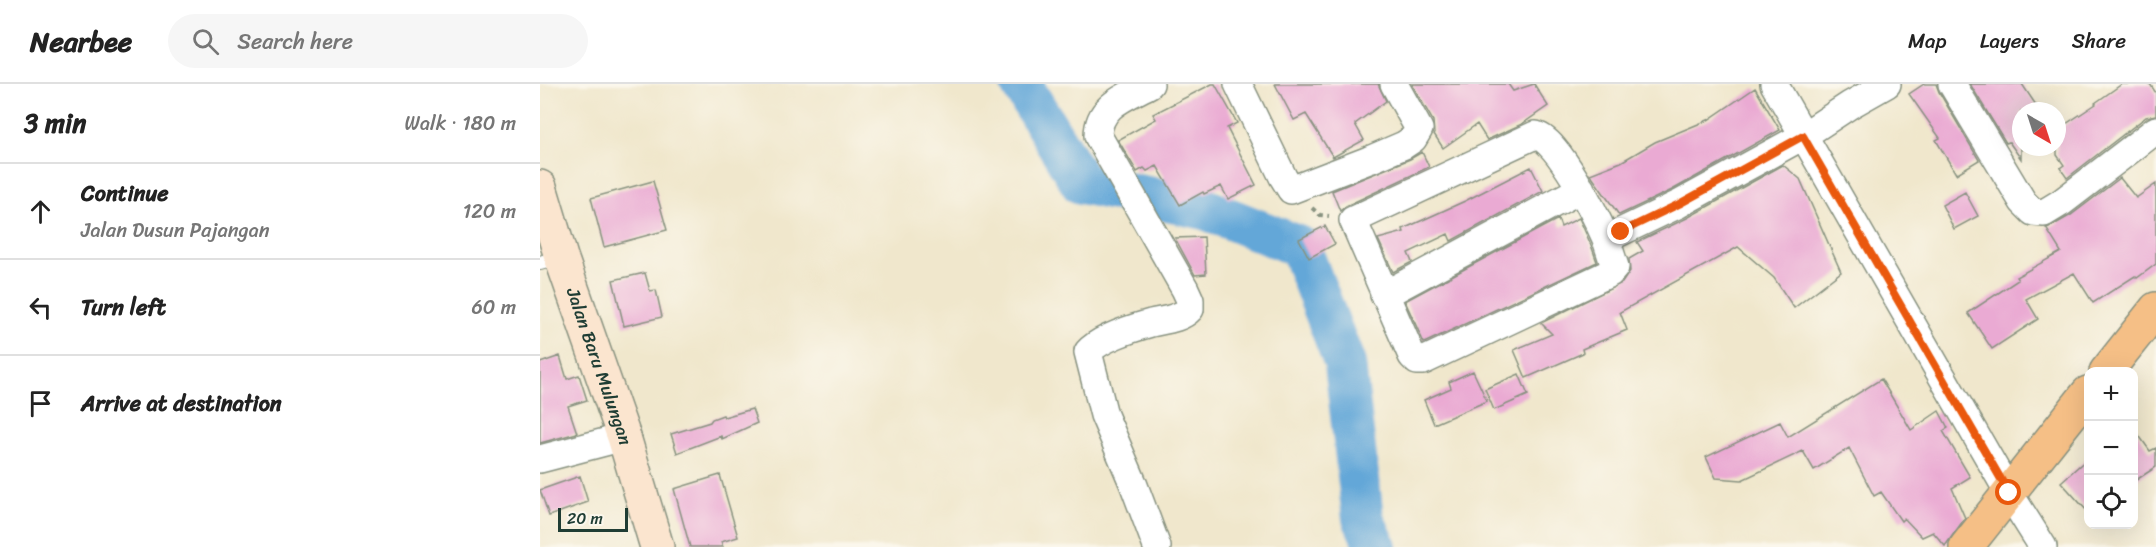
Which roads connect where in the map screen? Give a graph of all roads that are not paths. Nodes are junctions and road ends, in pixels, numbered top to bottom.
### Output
1 (1150, 84) edge
2 (1238, 84) edge
3 (1394, 84) edge
4 (1774, 84) edge
5 (1887, 84) edge
6 (1952, 84) edge
7 (2156, 130) edge
8 (1803, 136) junction
9 (540, 187) edge
10 (1581, 189) junction
11 (1606, 239) junction
12 (551, 260) edge
13 (1384, 295) junction
14 (2156, 309) edge
15 (2110, 367) edge
16 (2084, 398) edge
17 (624, 437) junction
18 (540, 459) edge
19 (2009, 493) junction
20 (657, 547) edge
21 (1157, 547) edge
22 (1966, 547) edge
23 (2043, 547) edge

1 - 21 street
2 - 3 street
4 - 8 street
5 - 8 street
6 - 7 street
8 - 11 street
8 - 19 street
9 - 12 main road, Jalan Baru Mulungan
10 - 11 street
10 - 13 street
10 - 13 street
11 - 13 street
12 - 17 main road, Jalan Baru Mulungan
14 - 15 main road
16 - 19 main road
17 - 18 street
17 - 20 main road, Jalan Baru Mulungan
19 - 22 main road
19 - 23 street

